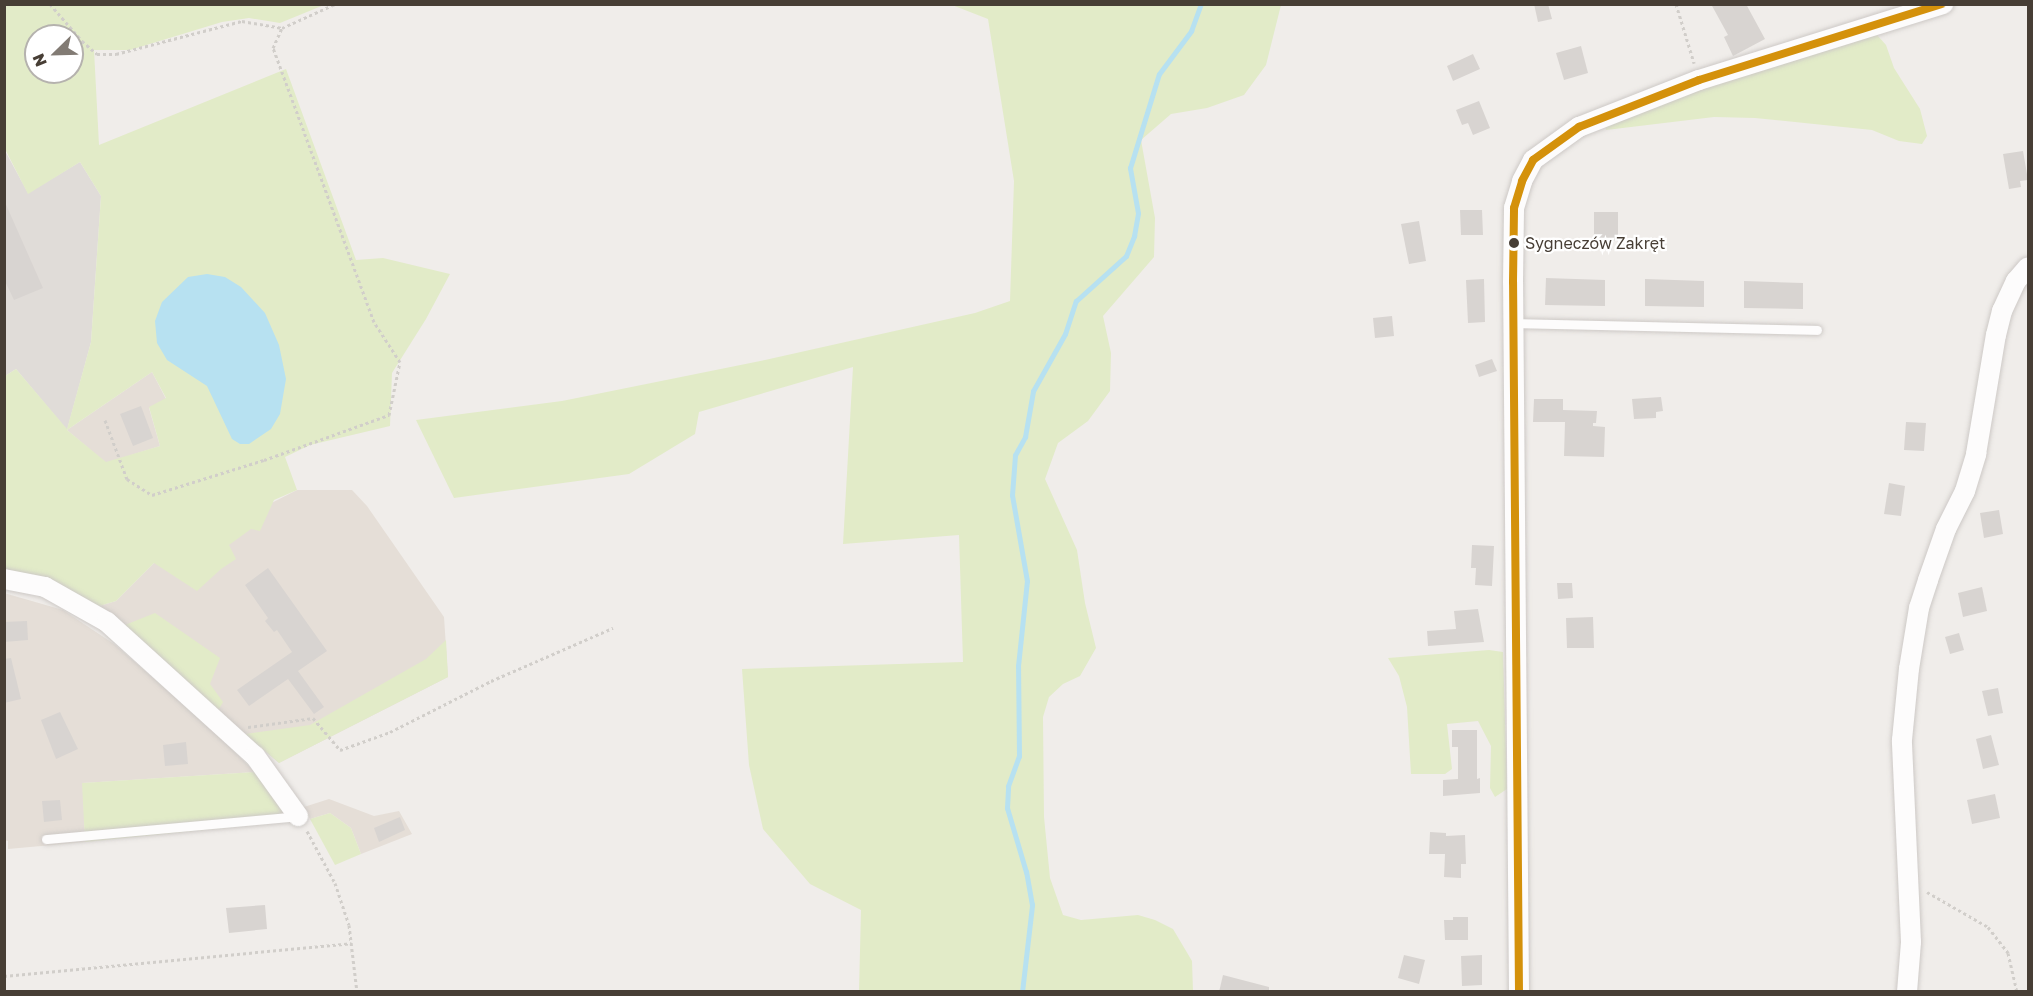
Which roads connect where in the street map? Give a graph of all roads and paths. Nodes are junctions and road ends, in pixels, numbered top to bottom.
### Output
1 (50, 4) edge
2 (335, 4) edge
3 (1676, 4) edge
4 (1943, 4) edge
5 (282, 28) junction
6 (1699, 80) junction
7 (2028, 267) edge
8 (1515, 323) junction
9 (1817, 330) dead end
10 (105, 420) dead end
11 (4, 579) edge
12 (613, 628) dead end
13 (227, 730) junction
14 (298, 816) junction
15 (46, 839) dead end
16 (1908, 884) junction
17 (351, 943) junction
18 (4, 976) edge
19 (357, 992) edge
20 (1519, 992) edge
21 (1907, 992) edge
22 (2017, 992) edge

1 - 5 path
2 - 5 path
3 - 6 path
4 - 6 street
5 - 10 path
6 - 8 street
7 - 16 street
8 - 9 lane
8 - 20 street
11 - 13 street
12 - 13 path
13 - 14 street
14 - 15 lane
14 - 17 path
16 - 21 street
16 - 22 path
17 - 18 path
17 - 19 path

